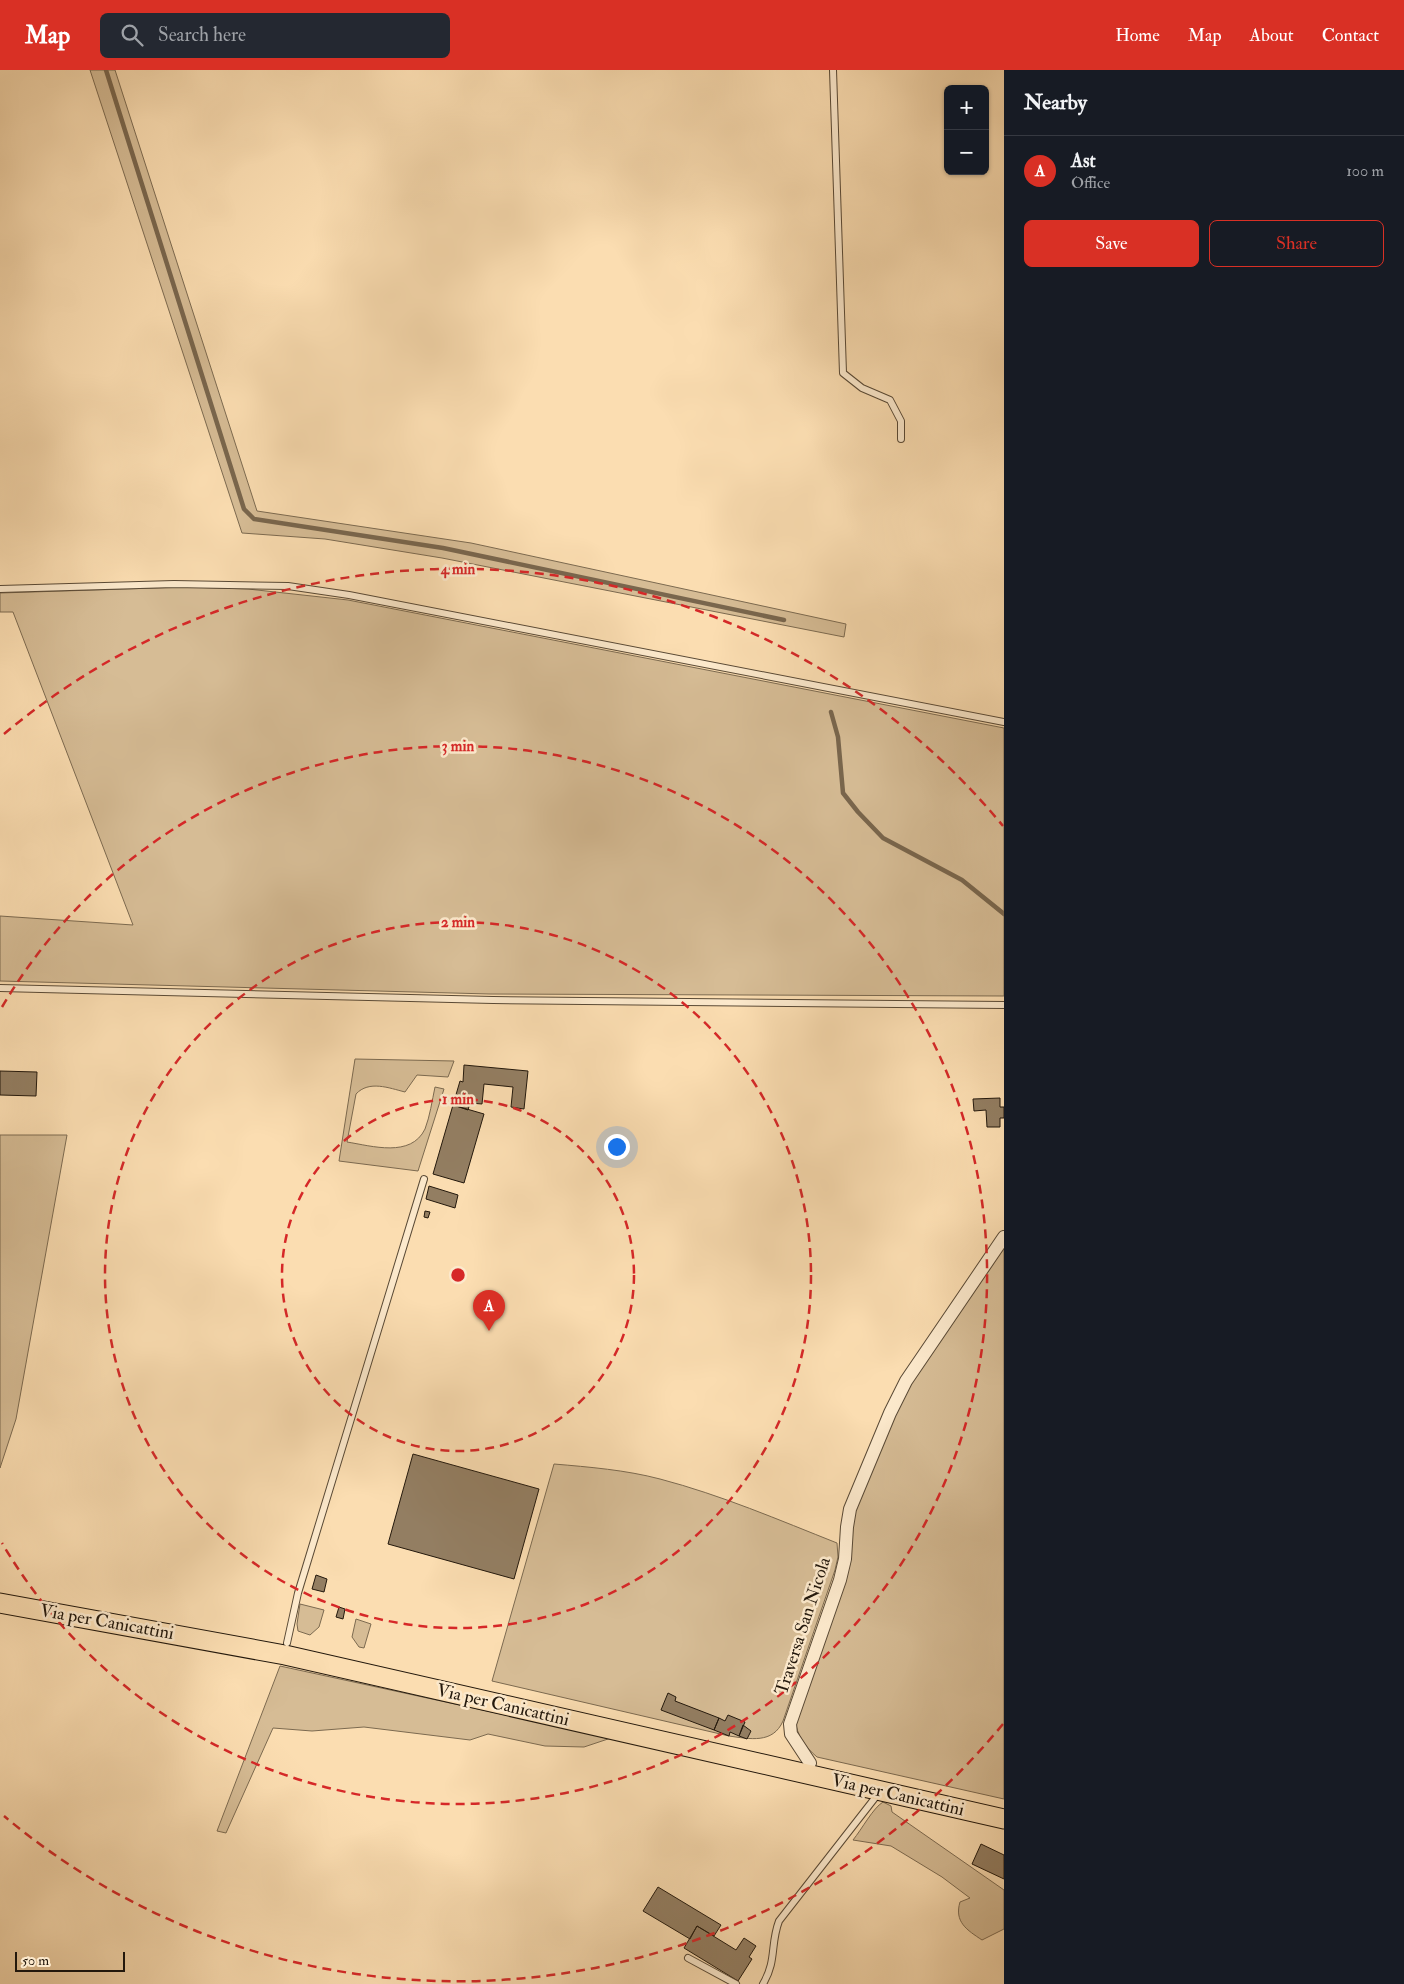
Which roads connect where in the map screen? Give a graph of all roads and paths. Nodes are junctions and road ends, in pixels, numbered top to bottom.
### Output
1 (833, 70) edge
2 (901, 440) dead end
3 (0, 589) edge
4 (1004, 722) edge
5 (0, 988) edge
6 (1004, 1005) edge
7 (424, 1179) dead end
8 (1004, 1237) edge
9 (0, 1591) edge
10 (0, 1603) edge
11 (287, 1643) junction
12 (810, 1763) junction
13 (880, 1790) junction
14 (1004, 1807) edge
15 (1004, 1819) edge
16 (688, 1958) dead end
17 (736, 1984) edge
18 (763, 1984) edge

1 - 2 lane
3 - 4 lane
5 - 6 lane
7 - 11 lane
8 - 12 street, Traversa San Nicola
9 - 11 main road, Via per Canicattini
10 - 13 main road, Via per Canicattini
11 - 12 main road, Via per Canicattini
12 - 14 main road, Via per Canicattini
13 - 15 main road, Via per Canicattini
13 - 18 lane
16 - 17 lane

